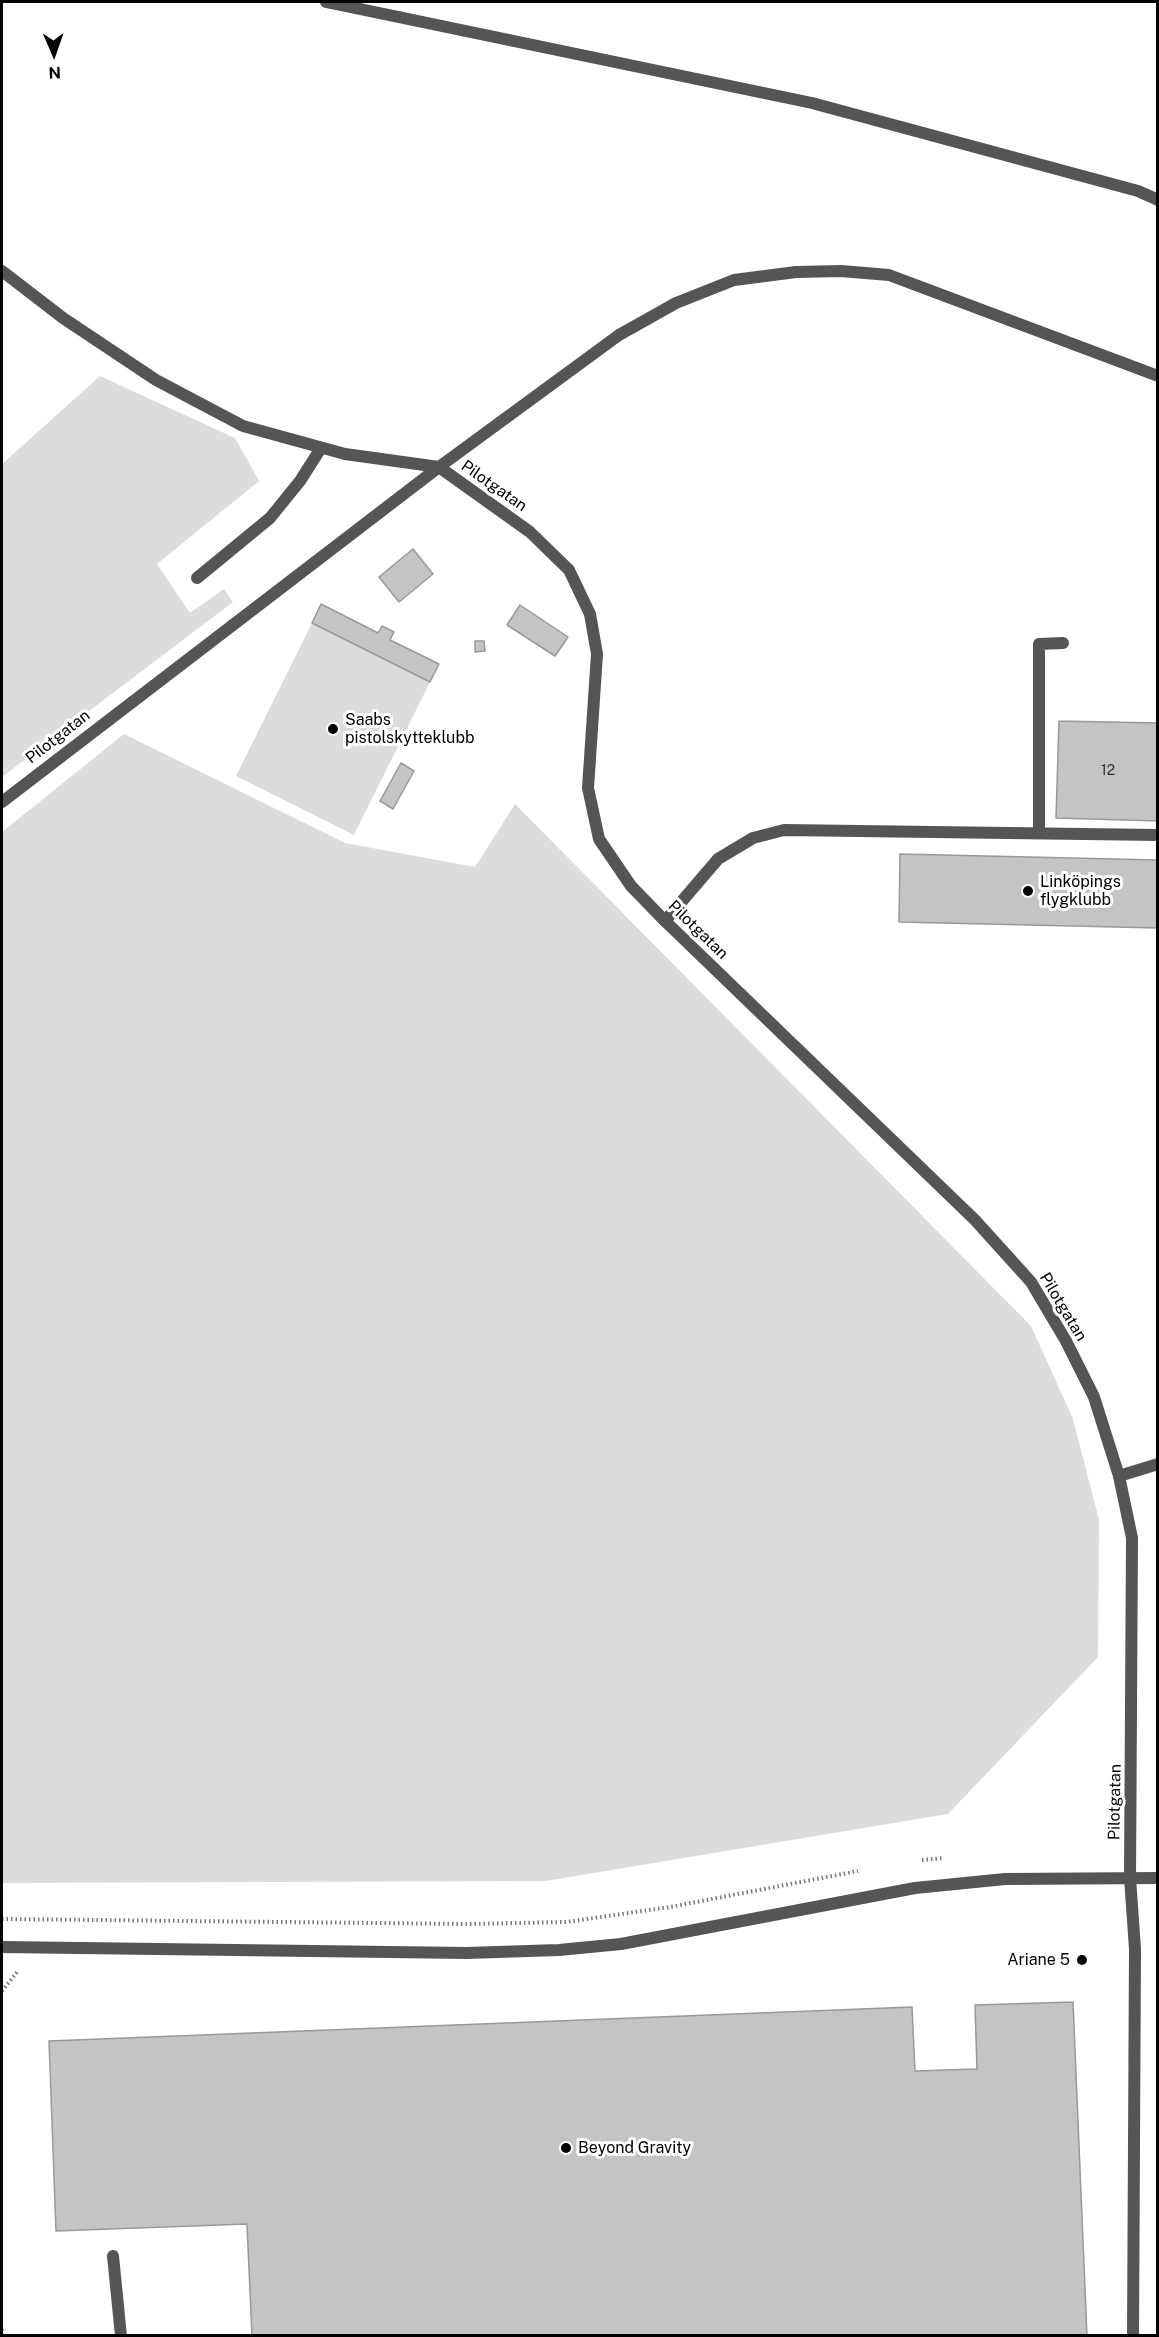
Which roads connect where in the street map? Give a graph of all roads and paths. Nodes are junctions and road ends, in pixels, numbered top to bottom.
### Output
1 (326, 2) edge
2 (1158, 200) edge
3 (2, 271) edge
4 (1158, 376) edge
5 (321, 447) junction
6 (439, 467) junction
7 (197, 578) dead end
8 (1063, 644) dead end
9 (2, 802) edge
10 (1039, 833) junction
11 (1158, 835) edge
12 (665, 921) junction
13 (1158, 1464) edge
14 (1119, 1476) junction
15 (956, 1857) dead end
16 (910, 1862) dead end
17 (868, 1869) dead end
18 (1130, 1878) junction
19 (1158, 1878) edge
20 (2, 1919) edge
21 (2, 1947) edge
22 (113, 2256) dead end
23 (2, 2329) edge
24 (2, 2336) edge
25 (121, 2336) edge
26 (1133, 2336) edge

1 - 2 street
3 - 5 street
4 - 6 street
5 - 6 street
5 - 7 street
6 - 9 street, Pilotgatan
6 - 12 street, Pilotgatan
8 - 10 street
10 - 11 street
10 - 12 street
12 - 14 street, Pilotgatan
13 - 14 street
14 - 18 street, Pilotgatan
15 - 16 path
17 - 20 path
18 - 19 street
18 - 21 street
18 - 26 street, Pilotgatan
22 - 25 street
23 - 24 path

